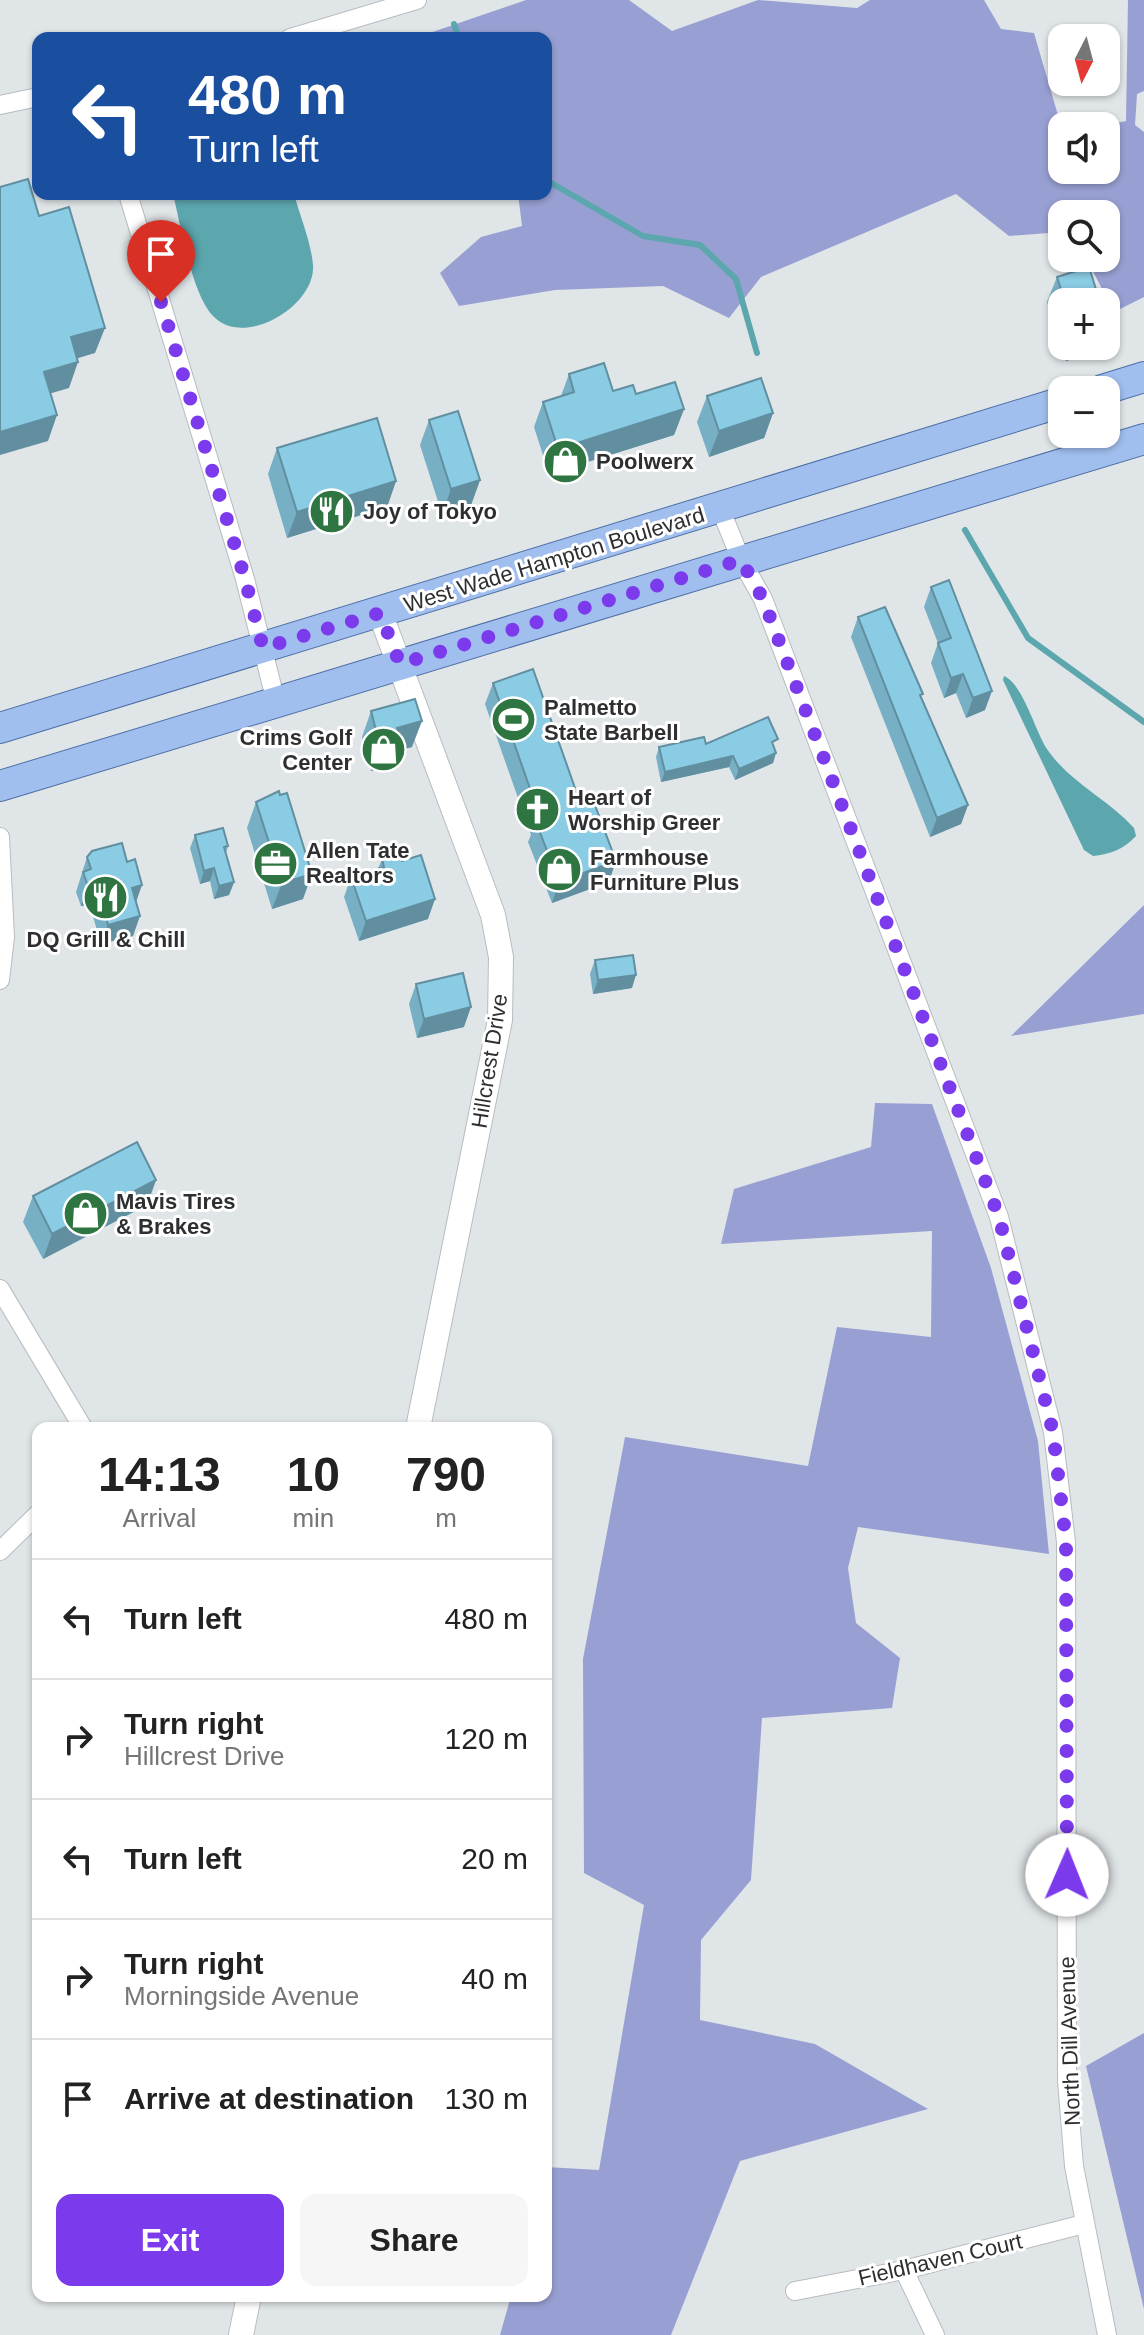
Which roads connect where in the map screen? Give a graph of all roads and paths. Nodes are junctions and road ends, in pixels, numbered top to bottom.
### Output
1 (417, 0) edge
2 (310, 32) edge
3 (32, 98) edge
4 (0, 105) edge
5 (130, 200) edge
6 (1144, 377) edge
7 (1120, 384) edge
8 (1048, 406) edge
9 (1144, 439) edge
10 (720, 508) junction
11 (741, 560) junction
12 (380, 613) junction
13 (263, 648) junction
14 (400, 664) junction
15 (276, 702) junction
16 (0, 728) edge
17 (0, 786) edge
18 (0, 837) edge
19 (0, 980) edge
20 (0, 1289) edge
21 (79, 1422) edge
22 (419, 1422) edge
23 (32, 1520) edge
24 (0, 1551) edge
25 (1084, 2224) junction
26 (904, 2270) junction
27 (795, 2291) dead end
28 (248, 2302) edge
29 (241, 2335) edge
30 (935, 2335) edge
31 (1107, 2335) edge

1 - 2 street
3 - 4 street
5 - 13 street
6 - 7 main road
8 - 10 main road, West Wade Hampton Boulevard
9 - 11 main road
10 - 11 street, North Dill Avenue
10 - 12 main road, West Wade Hampton Boulevard
11 - 14 main road
11 - 25 street, North Dill Avenue
12 - 13 main road, West Wade Hampton Boulevard
12 - 14 street, Hillcrest Drive
13 - 15 street
13 - 16 main road, West Wade Hampton Boulevard
14 - 15 main road
14 - 22 street, Hillcrest Drive
15 - 17 main road
18 - 19 street
20 - 21 street
23 - 24 street
25 - 26 street, Fieldhaven Court
25 - 31 street, North Dill Avenue
26 - 27 street, Fieldhaven Court
26 - 30 street
28 - 29 street

